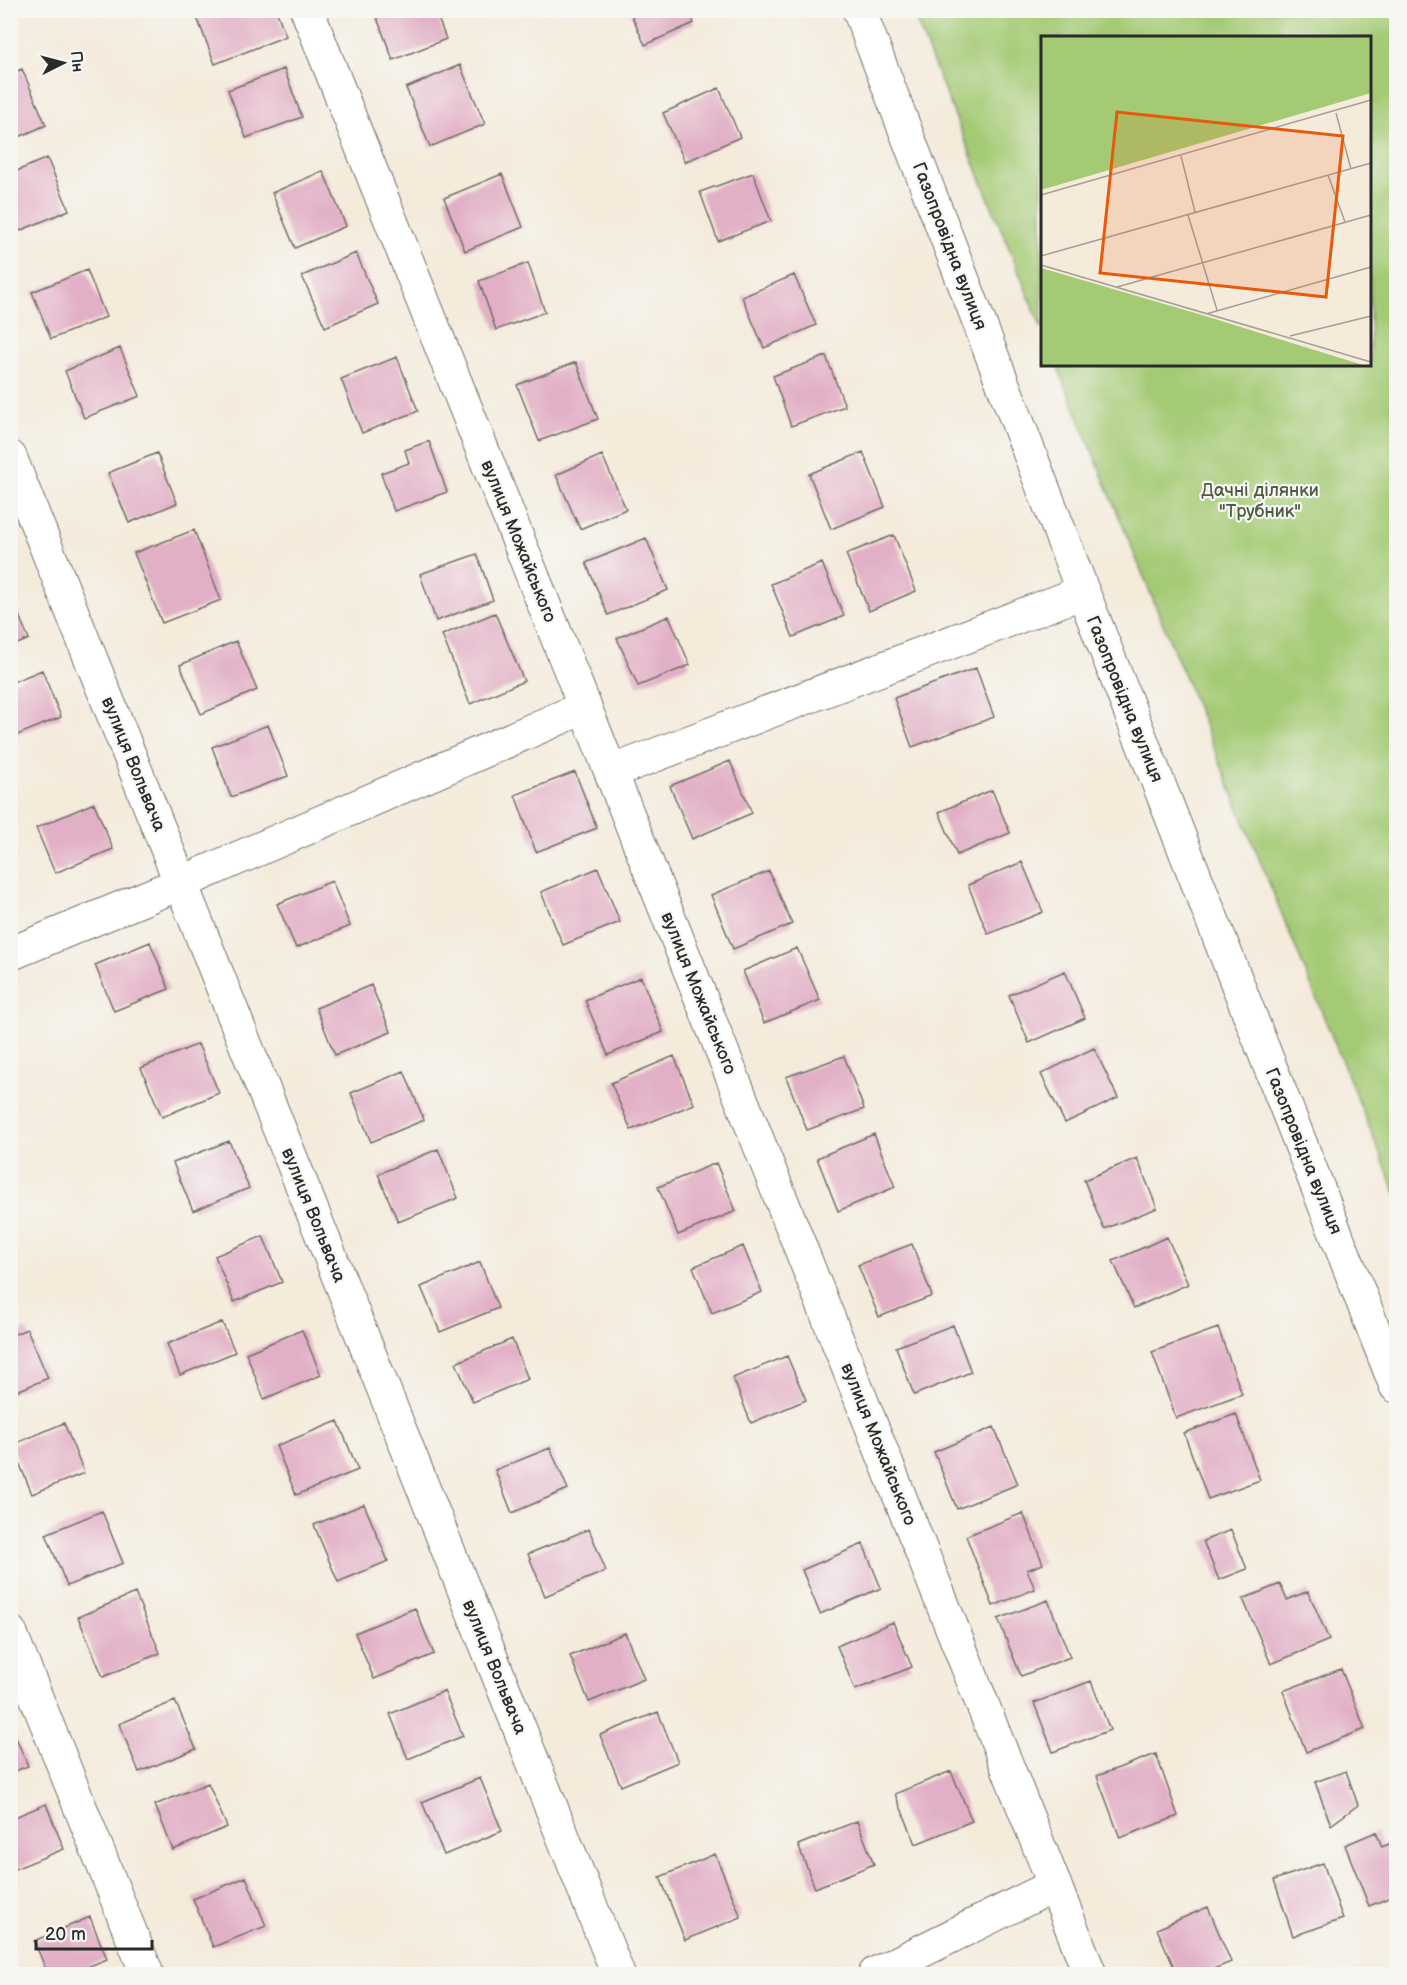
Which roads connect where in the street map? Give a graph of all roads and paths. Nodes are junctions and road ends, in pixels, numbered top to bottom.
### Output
1 (307, 10) edge
2 (859, 10) edge
3 (10, 457) edge
4 (1083, 592) junction
5 (585, 707) junction
6 (611, 772) junction
7 (181, 883) junction
8 (10, 954) edge
9 (1396, 1386) edge
10 (10, 1632) edge
11 (1055, 1885) junction
12 (147, 1974) edge
13 (618, 1974) edge
14 (875, 1974) edge
15 (1090, 1974) edge

1 - 5 street, вулиця Можайського
2 - 4 street, Газопровідна вулиця
3 - 7 street, вулиця Вольвача
4 - 6 street
4 - 9 street, Газопровідна вулиця
5 - 6 street, вулиця Можайського
5 - 7 street
6 - 11 street, вулиця Можайського
7 - 8 street
7 - 13 street, вулиця Вольвача
10 - 12 street
11 - 14 street
11 - 15 street, вулиця Можайського

